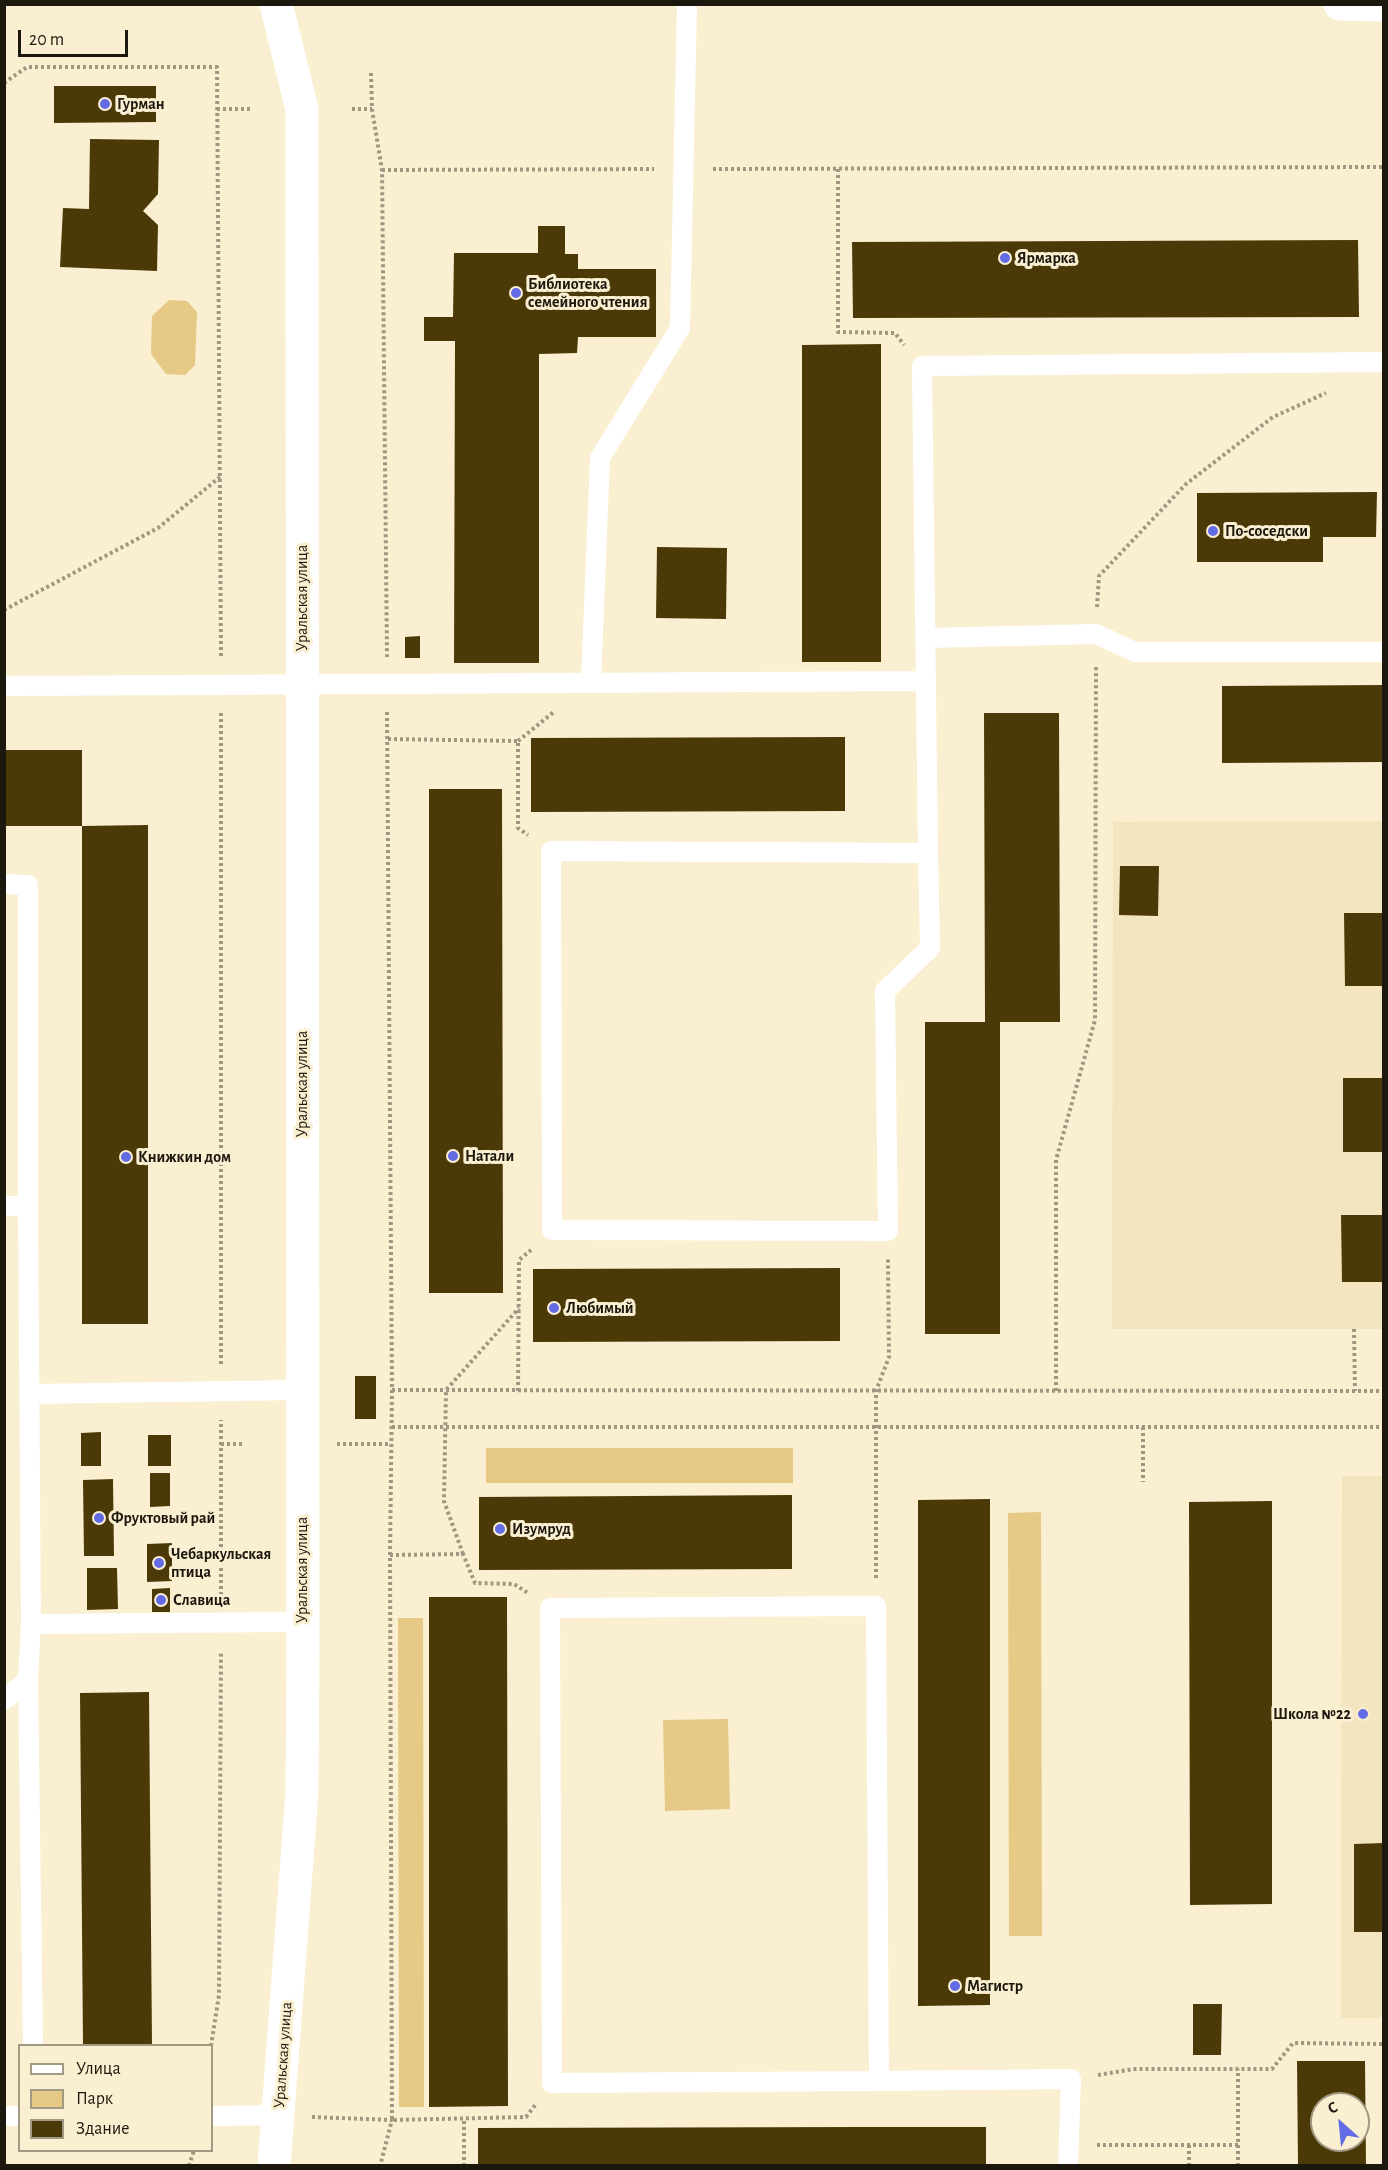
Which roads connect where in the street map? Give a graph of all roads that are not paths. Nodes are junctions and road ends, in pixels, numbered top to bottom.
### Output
1 (276, 4) edge
2 (687, 4) edge
3 (1340, 4) edge
4 (1383, 5) edge
5 (1383, 362) edge
6 (925, 638) junction
7 (1383, 652) edge
8 (926, 681) junction
9 (302, 682) junction
10 (591, 682) junction
11 (4, 686) edge
12 (928, 853) junction
13 (4, 885) edge
14 (4, 1206) edge
15 (28, 1206) junction
16 (302, 1390) junction
17 (29, 1394) junction
18 (302, 1622) junction
19 (31, 1624) junction
20 (28, 1680) junction
21 (4, 1700) edge
22 (33, 2044) edge
23 (879, 2081) junction
24 (278, 2115) junction
25 (213, 2116) edge
26 (274, 2166) edge
27 (1068, 2166) edge

1 - 9 street, Уральская улица
2 - 10 lane
3 - 4 street
5 - 6 lane
6 - 7 lane
6 - 8 lane
8 - 10 lane
8 - 12 lane
9 - 10 lane
9 - 11 lane
9 - 16 street, Уральская улица
12 - 12 lane
13 - 15 lane
14 - 15 lane
15 - 17 lane
16 - 17 lane
16 - 18 street, Уральская улица
17 - 19 lane
18 - 19 lane
18 - 24 street, Уральская улица
19 - 20 lane
20 - 21 lane
20 - 22 lane
23 - 23 lane
23 - 27 lane
24 - 25 lane
24 - 26 street, Уральская улица

